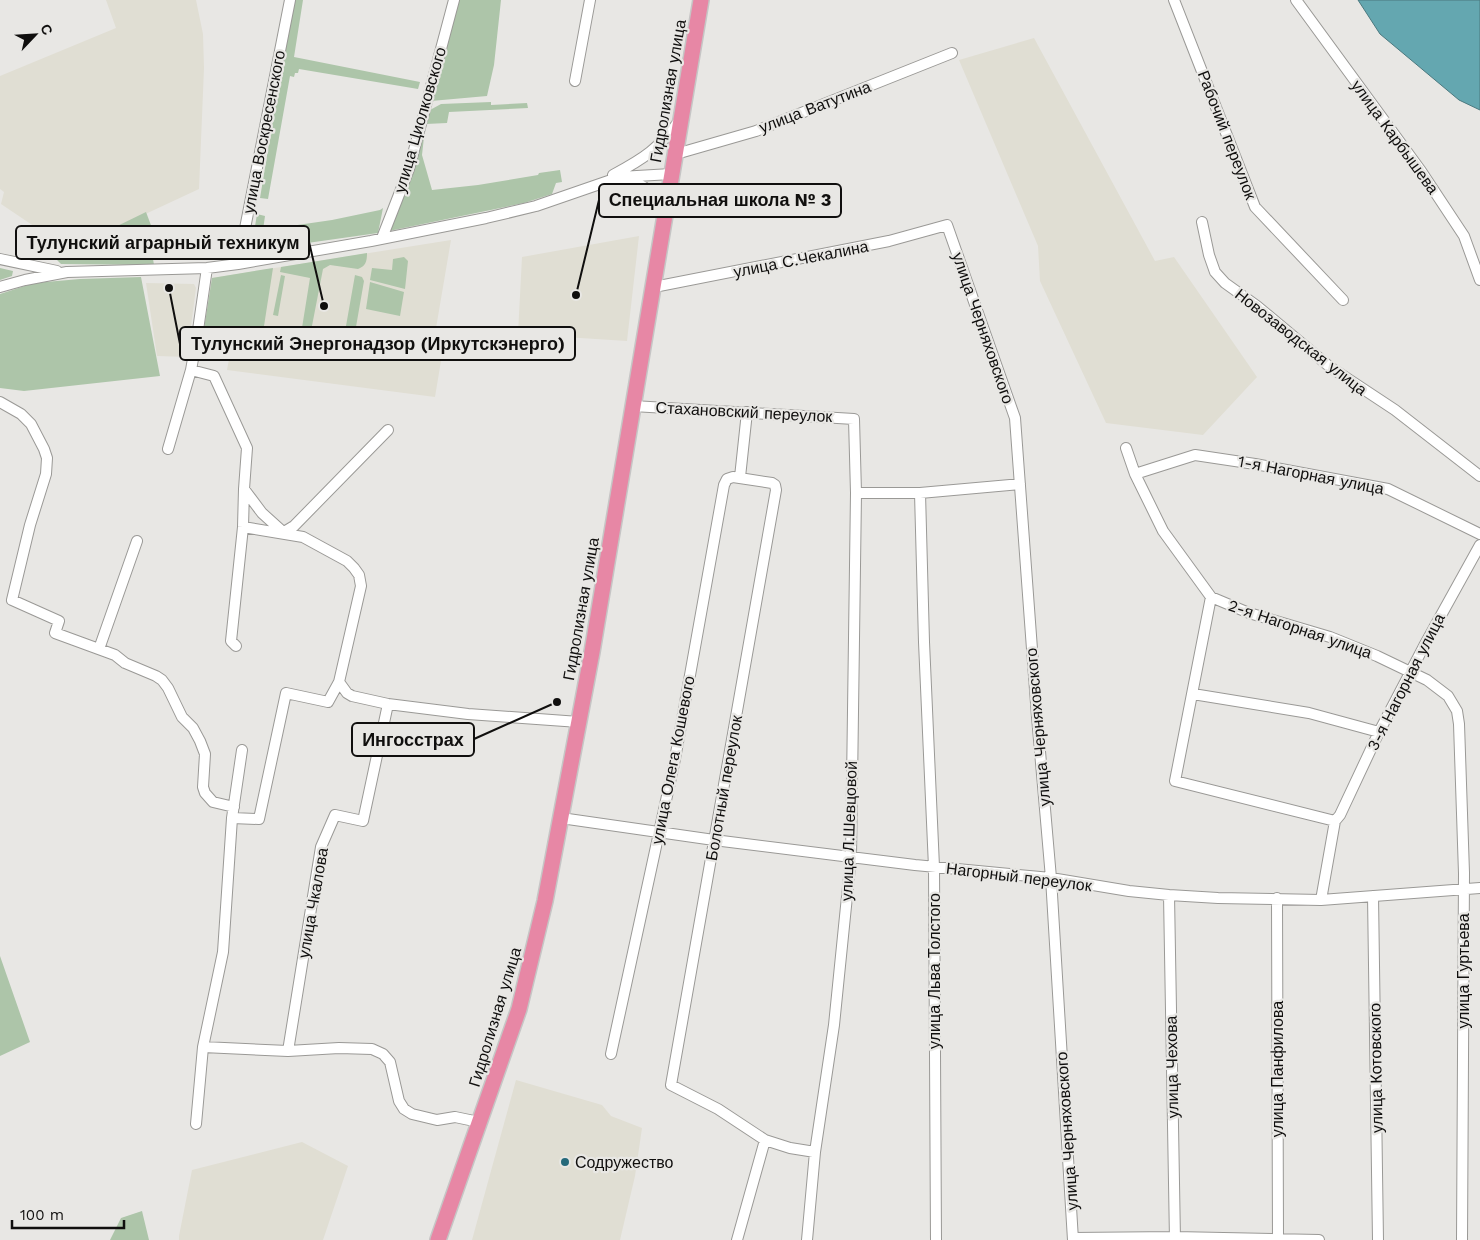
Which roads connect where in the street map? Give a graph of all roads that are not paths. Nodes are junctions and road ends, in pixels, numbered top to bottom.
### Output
1 (290, 0) edge
2 (454, 0) edge
3 (590, 0) edge
4 (701, 0) edge
5 (1174, 0) edge
6 (1296, 0) edge
7 (952, 53) dead end
8 (575, 81) dead end
9 (682, 117) junction
10 (676, 154) junction
11 (671, 174) junction
12 (609, 181) junction
13 (592, 187) junction
14 (664, 221) junction
15 (1202, 222) dead end
16 (947, 225) joint
17 (382, 238) junction
18 (0, 258) edge
19 (238, 264) junction
20 (207, 268) junction
21 (68, 272) junction
22 (1480, 280) edge
23 (0, 286) edge
24 (654, 287) junction
25 (1343, 300) dead end
26 (191, 370) junction
27 (0, 402) edge
28 (633, 406) junction
29 (747, 412) junction
30 (854, 419) joint
31 (388, 430) dead end
32 (1126, 448) dead end
33 (168, 449) dead end
34 (1135, 474) junction
35 (1480, 476) edge
36 (740, 477) junction
37 (1020, 484) junction
38 (244, 489) junction
39 (856, 493) junction
40 (920, 493) junction
41 (243, 527) junction
42 (284, 532) junction
43 (1480, 534) edge
44 (137, 541) dead end
45 (1480, 545) edge
46 (1211, 597) junction
47 (236, 646) dead end
48 (99, 649) junction
49 (1410, 672) junction
50 (339, 682) junction
51 (1193, 694) junction
52 (388, 704) junction
53 (1454, 704) joint
54 (579, 722) junction
55 (1379, 732) junction
56 (242, 750) dead end
57 (233, 813) junction
58 (561, 818) junction
59 (1335, 821) junction
60 (659, 833) junction
61 (714, 840) junction
62 (851, 857) junction
63 (934, 867) junction
64 (1051, 878) junction
65 (1480, 888) edge
66 (1464, 889) junction
67 (1169, 895) junction
68 (1374, 896) junction
69 (1277, 898) junction
70 (1321, 900) junction
71 (203, 1047) junction
72 (288, 1051) junction
73 (611, 1054) dead end
74 (479, 1122) junction
75 (196, 1124) dead end
76 (765, 1140) junction
77 (815, 1152) junction
78 (1175, 1238) edge
79 (1073, 1239) edge
80 (1278, 1239) edge
81 (438, 1240) edge
82 (737, 1240) edge
83 (807, 1240) edge
84 (936, 1240) edge
85 (1319, 1240) edge
86 (1378, 1240) edge
87 (1462, 1240) edge

1 - 19 street, улица Воскресенского
2 - 17 street, улица Циолковского
3 - 8 street
4 - 9 highway, Гидролизная улица
5 - 25 street, Рабочий переулок
6 - 22 street, улица Карбышева
7 - 10 street, улица Ватутина
9 - 10 highway, Гидролизная улица
9 - 13 street
10 - 11 highway, Гидролизная улица
11 - 12 street
11 - 14 highway, Гидролизная улица
12 - 13 street
12 - 14 street
13 - 17 street
14 - 24 highway, Гидролизная улица
15 - 35 street, Новозаводская улица
16 - 24 street, улица С.Чекалина
16 - 37 street, улица Черняховского
17 - 19 street
18 - 21 street
19 - 20 street
20 - 21 street
20 - 26 street
21 - 23 street
24 - 28 highway, Гидролизная улица
26 - 33 street
26 - 38 street
27 - 48 street
28 - 29 street, Стахановский переулок
28 - 54 highway, Гидролизная улица
29 - 30 street, Стахановский переулок
29 - 36 street
30 - 39 street, улица Л.Шевцовой
31 - 42 street
32 - 34 street, 2-я Нагорная улица
34 - 43 street, 1-я Нагорная улица
34 - 46 street, 2-я Нагорная улица
36 - 60 street, улица Олега Кошевого
36 - 61 street, Болотный переулок
37 - 40 street
37 - 64 street, улица Черняховского
38 - 41 street
38 - 42 street
39 - 40 street
39 - 62 street, улица Л.Шевцовой
40 - 63 street, улица Льва Толстого
41 - 42 street
41 - 47 street
42 - 50 street
44 - 48 street
45 - 49 street, 3-я Нагорная улица
46 - 49 street, 2-я Нагорная улица
46 - 51 street
48 - 57 street
49 - 53 street, 2-я Нагорная улица
49 - 55 street, 3-я Нагорная улица
50 - 52 street
50 - 57 street
51 - 55 street
51 - 59 street
52 - 54 street
52 - 72 street, улица Чкалова
53 - 66 street, улица Гуртьева
54 - 58 highway, Гидролизная улица
55 - 59 street, 3-я Нагорная улица
56 - 57 street
57 - 71 street
58 - 60 street, Нагорный переулок
58 - 74 highway, Гидролизная улица
59 - 70 street, 3-я Нагорная улица
60 - 61 street, Нагорный переулок
60 - 73 street, улица Олега Кошевого
61 - 62 street, Нагорный переулок
61 - 76 street, Болотный переулок
62 - 63 street, Нагорный переулок
62 - 77 street, улица Л.Шевцовой
63 - 64 street, Нагорный переулок
63 - 84 street, улица Льва Толстого
64 - 67 street, Нагорный переулок
64 - 79 street, улица Черняховского
65 - 66 street, Нагорный переулок
66 - 68 street, Нагорный переулок
66 - 87 street, улица Гуртьева
67 - 69 street, Нагорный переулок
67 - 78 street, улица Чехова
68 - 70 street, Нагорный переулок
68 - 86 street, улица Котовского
69 - 70 street, Нагорный переулок
69 - 80 street, улица Панфилова
71 - 72 street
71 - 75 street
72 - 74 street
74 - 81 highway, Гидролизная улица
76 - 77 street
76 - 82 street
77 - 83 street, улица Л.Шевцовой
78 - 79 street
78 - 80 street
80 - 85 street

